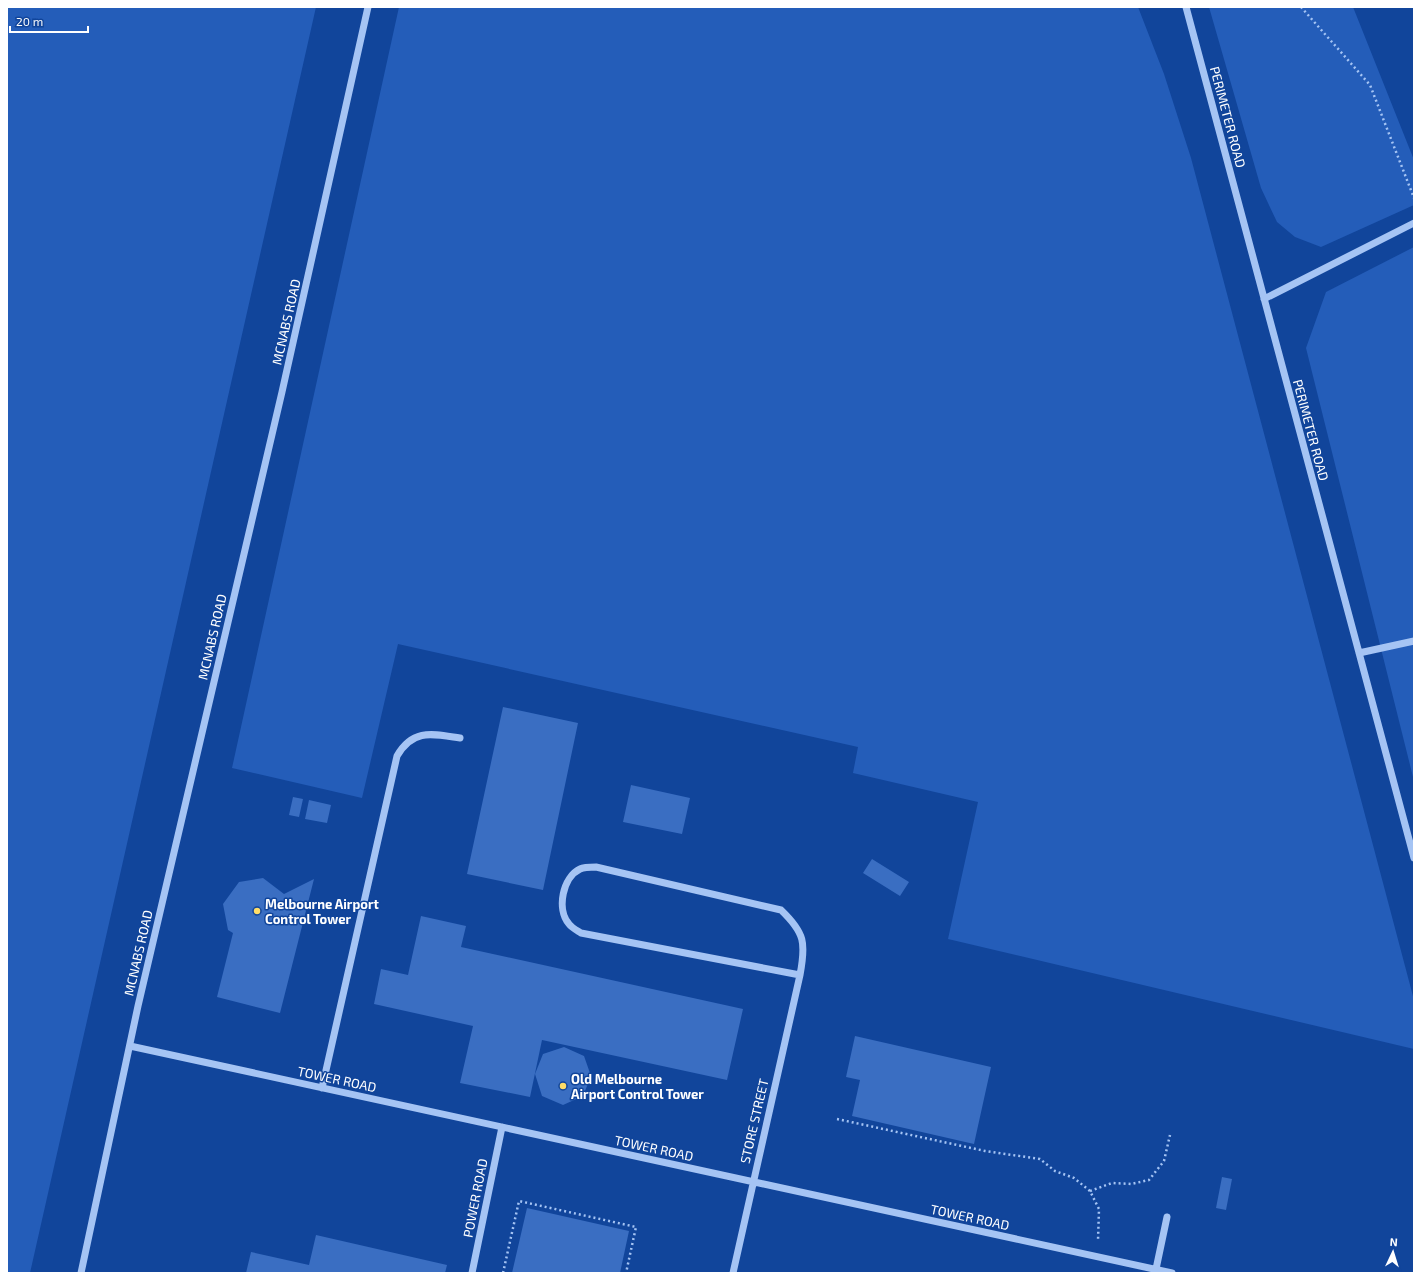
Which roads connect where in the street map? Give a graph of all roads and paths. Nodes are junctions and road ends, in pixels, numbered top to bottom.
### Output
1 (368, 7) edge
2 (1186, 7) edge
3 (1301, 7) edge
4 (1414, 198) edge
5 (1414, 223) edge
6 (1264, 299) junction
7 (1414, 641) edge
8 (1359, 653) junction
9 (460, 738) dead end
10 (1414, 858) edge
11 (800, 975) junction
12 (130, 1046) junction
13 (322, 1088) junction
14 (837, 1119) dead end
15 (502, 1127) junction
16 (1170, 1135) dead end
17 (753, 1182) junction
18 (1090, 1191) junction
19 (1167, 1217) dead end
20 (1096, 1256) junction
21 (1156, 1269) junction
22 (81, 1273) edge
23 (472, 1273) edge
24 (503, 1273) edge
25 (626, 1273) edge
26 (733, 1273) edge
27 (1172, 1273) edge

1 - 12 street, MCNABS ROAD
2 - 6 street, PERIMETER ROAD
3 - 4 path
5 - 6 street
6 - 8 street, PERIMETER ROAD
7 - 8 street
8 - 10 street, PERIMETER ROAD
9 - 13 street
11 - 11 street, STORE STREET
11 - 17 street, STORE STREET
12 - 13 street, TOWER ROAD
12 - 22 street, MCNABS ROAD
13 - 15 street, TOWER ROAD
14 - 18 path
15 - 17 street, TOWER ROAD
15 - 23 street, POWER ROAD
16 - 18 path
17 - 20 street, TOWER ROAD
17 - 26 street, STORE STREET
18 - 20 path
19 - 21 street
20 - 21 street, TOWER ROAD
21 - 27 street, TOWER ROAD
24 - 25 path

